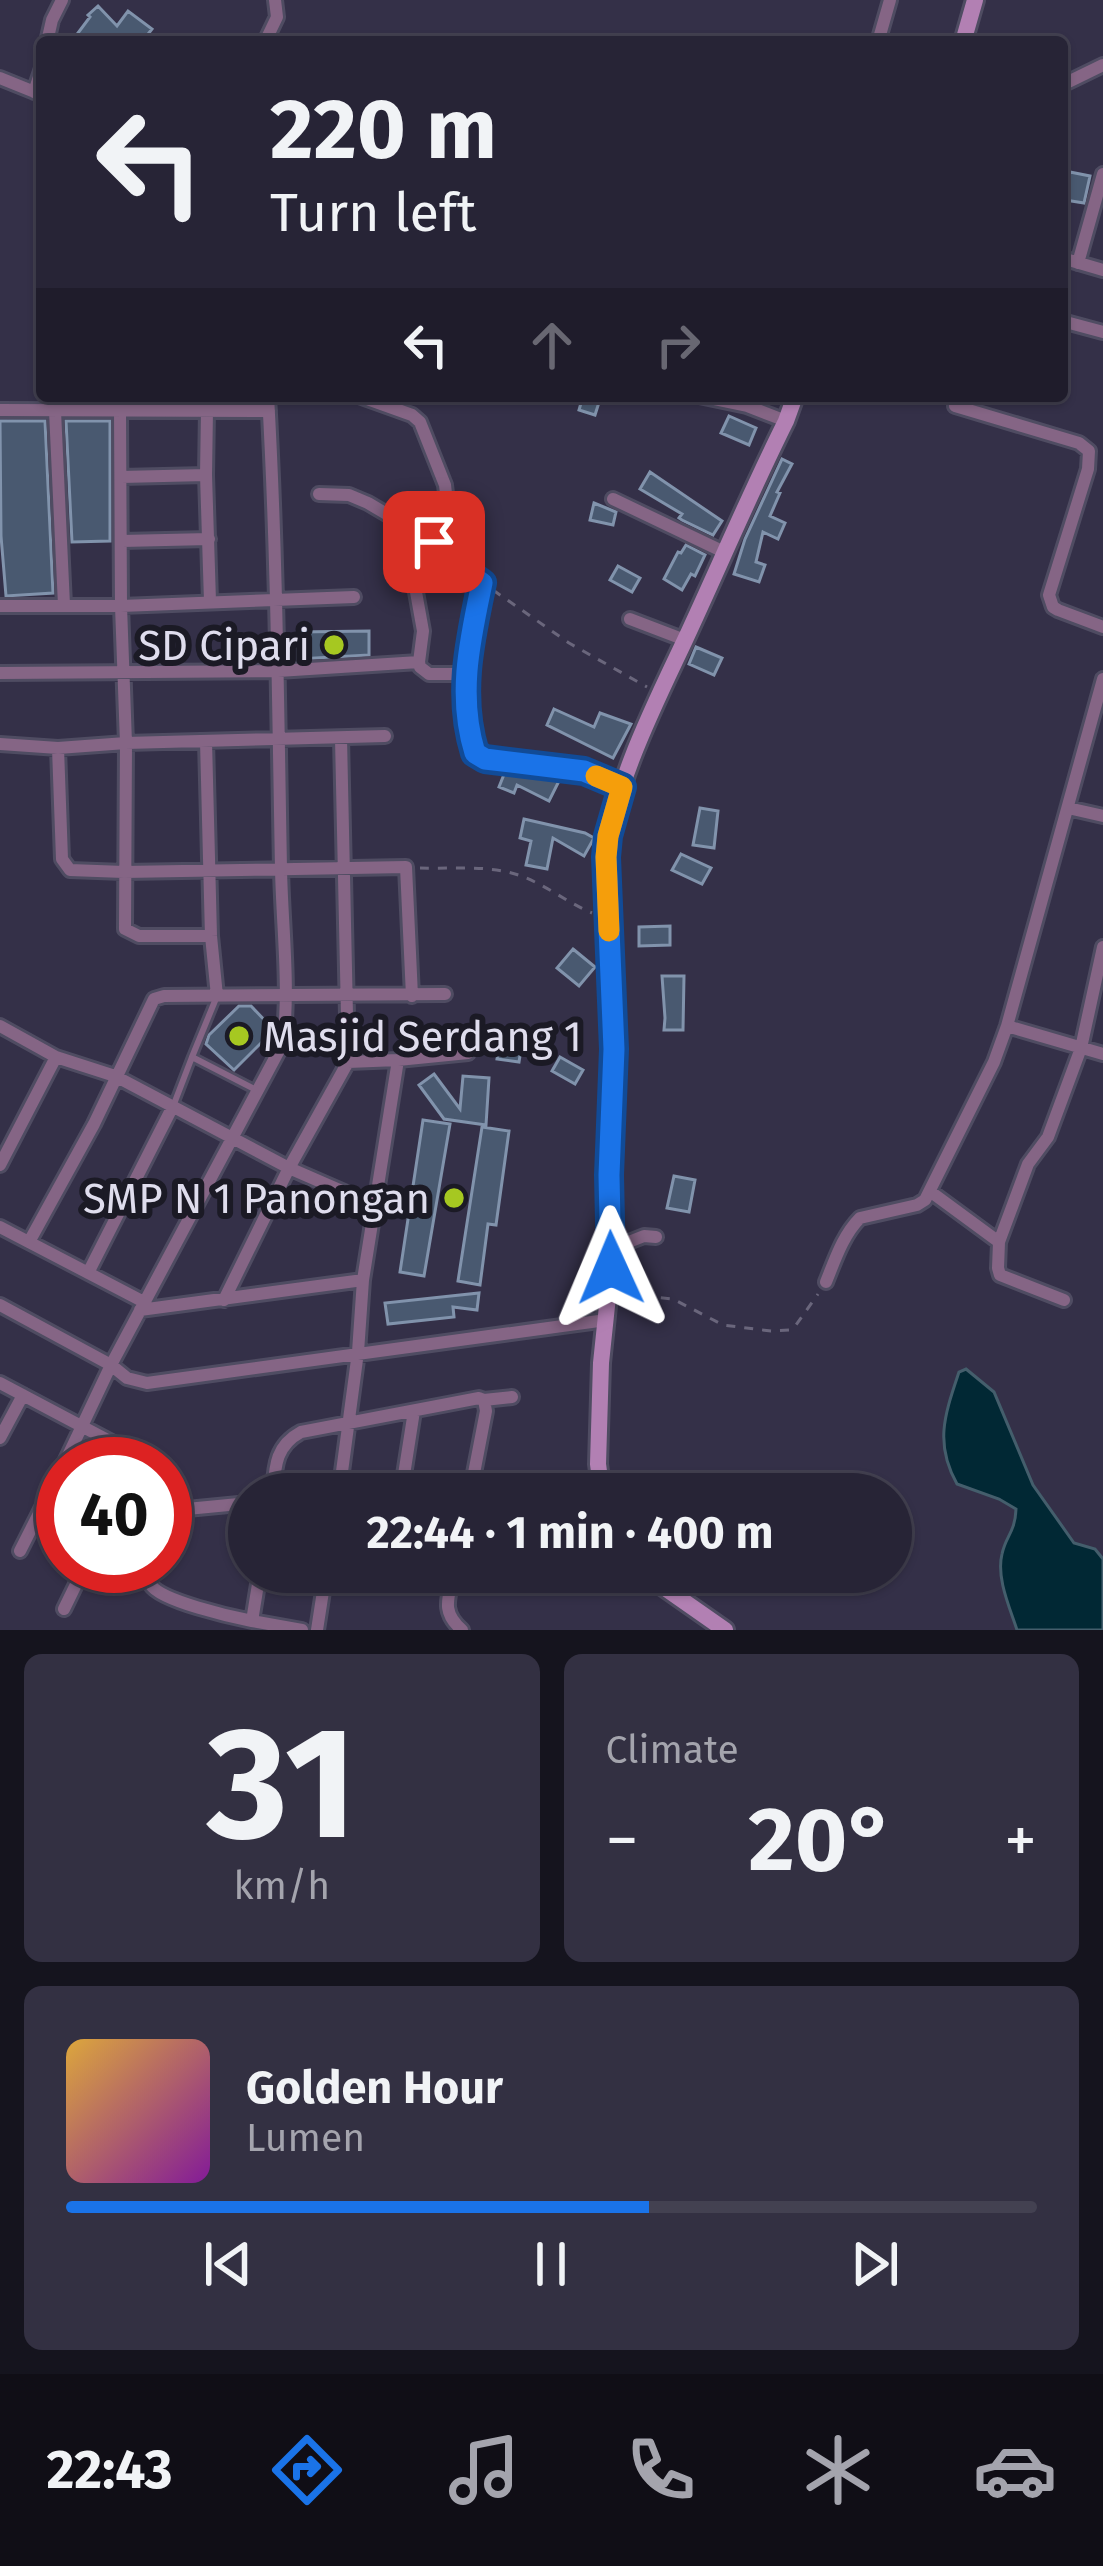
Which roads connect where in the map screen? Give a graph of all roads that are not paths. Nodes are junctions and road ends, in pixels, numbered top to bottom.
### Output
1 (62, 0) edge
2 (275, 0) edge
3 (890, 0) edge
4 (975, 0) edge
5 (880, 35) dead end
6 (48, 36) edge
7 (268, 36) edge
8 (965, 36) edge
9 (1103, 65) edge
10 (0, 78) edge
11 (1068, 82) edge
12 (36, 92) edge
13 (1103, 174) edge
14 (1068, 260) edge
15 (1078, 263) junction
16 (1103, 270) edge
17 (1068, 323) edge
18 (1103, 332) edge
19 (376, 402) edge
20 (728, 402) edge
21 (793, 402) edge
22 (269, 404) edge
23 (955, 406) dead end
24 (0, 410) edge
25 (207, 410) junction
26 (55, 411) junction
27 (120, 411) junction
28 (786, 421) junction
29 (206, 475) junction
30 (121, 477) junction
31 (319, 494) dead end
32 (613, 499) dead end
33 (208, 539) junction
34 (122, 541) junction
35 (433, 545) junction
36 (724, 552) junction
37 (354, 597) dead end
38 (277, 600) junction
39 (210, 601) junction
40 (64, 604) junction
41 (0, 606) edge
42 (121, 606) junction
43 (630, 619) dead end
44 (1103, 628) edge
45 (685, 640) junction
46 (419, 662) junction
47 (278, 670) junction
48 (0, 673) edge
49 (124, 674) junction
50 (465, 674) junction
51 (1103, 679) edge
52 (385, 736) dead end
53 (341, 738) junction
54 (206, 741) junction
55 (281, 741) junction
56 (126, 743) junction
57 (0, 744) edge
58 (58, 748) junction
59 (622, 787) junction
60 (1068, 808) junction
61 (1103, 816) edge
62 (344, 866) junction
63 (280, 868) junction
64 (210, 870) junction
65 (124, 872) junction
66 (211, 936) junction
67 (1103, 947) edge
68 (286, 994) junction
69 (348, 994) junction
70 (446, 994) dead end
71 (218, 996) junction
72 (412, 996) junction
73 (0, 1026) edge
74 (1007, 1026) junction
75 (1081, 1048) junction
76 (468, 1053) dead end
77 (1103, 1054) edge
78 (56, 1057) junction
79 (192, 1057) junction
80 (398, 1060) junction
81 (348, 1062) junction
82 (116, 1076) junction
83 (258, 1091) junction
84 (173, 1106) junction
85 (231, 1137) junction
86 (0, 1165) edge
87 (289, 1168) junction
88 (931, 1192) junction
89 (375, 1203) junction
90 (0, 1227) edge
91 (656, 1237) dead end
92 (29, 1242) junction
93 (999, 1242) junction
94 (611, 1249) junction
95 (88, 1273) junction
96 (363, 1280) junction
97 (826, 1282) road end
98 (224, 1300) junction
99 (1064, 1300) dead end
100 (0, 1305) edge
101 (142, 1305) junction
102 (606, 1321) junction
103 (358, 1352) junction
104 (111, 1365) junction
105 (0, 1384) edge
106 (23, 1395) junction
107 (512, 1397) dead end
108 (484, 1400) junction
109 (414, 1411) junction
110 (350, 1425) junction
111 (82, 1427) junction
112 (77, 1437) edge
113 (98, 1437) edge
114 (0, 1438) edge
115 (274, 1473) edge
116 (342, 1473) edge
117 (404, 1473) edge
118 (474, 1473) edge
119 (599, 1473) edge
120 (228, 1505) edge
121 (192, 1509) edge
122 (36, 1520) edge
123 (20, 1552) dead end
124 (72, 1593) edge
125 (166, 1593) edge
126 (257, 1593) edge
127 (323, 1593) edge
128 (450, 1593) edge
129 (672, 1593) edge
130 (64, 1609) dead end
131 (252, 1621) junction
132 (302, 1630) edge
133 (317, 1630) edge
134 (462, 1630) edge
135 (725, 1630) edge

1 - 6 street
2 - 7 street
3 - 5 street
4 - 8 street
9 - 11 street
10 - 12 street
13 - 15 street
14 - 15 street
15 - 16 street
17 - 18 street
19 - 35 street
20 - 28 street
21 - 28 street
22 - 25 street
22 - 38 street
23 - 44 street
24 - 26 street
25 - 27 street
25 - 29 street
26 - 27 street
26 - 40 street
27 - 30 street
28 - 36 street
29 - 30 street
29 - 33 street
30 - 34 street
31 - 35 street
32 - 36 street
33 - 34 street
33 - 39 street
34 - 42 street
35 - 46 street
35 - 50 street
36 - 45 street
37 - 38 street
38 - 39 street
38 - 47 street
39 - 42 street
40 - 41 street
40 - 42 street
42 - 49 street
43 - 45 street
45 - 59 street
46 - 47 street
46 - 50 street
47 - 49 street
47 - 55 street
48 - 49 street
49 - 56 street
50 - 59 street
51 - 60 street
52 - 53 street
53 - 55 street
53 - 62 street
54 - 55 street
54 - 56 street
54 - 64 street
55 - 63 street
56 - 58 street
56 - 65 street
57 - 58 street
58 - 65 street
59 - 94 street
60 - 61 street
60 - 74 street
62 - 63 street
62 - 69 street
62 - 72 street
63 - 64 street
63 - 68 street
64 - 65 street
64 - 66 street
65 - 66 street
66 - 71 street
67 - 75 street
68 - 69 street
68 - 71 street
68 - 83 street
69 - 72 street
69 - 81 street
70 - 72 street
71 - 79 lane
71 - 82 street
73 - 78 street
74 - 75 street
74 - 88 street
75 - 77 street
75 - 93 street
76 - 80 street
78 - 82 street
78 - 86 street
79 - 83 lane
79 - 84 lane
80 - 81 street
80 - 89 street
81 - 87 street
82 - 84 street
82 - 92 street
83 - 85 street
84 - 85 street
84 - 95 street
85 - 87 street
85 - 101 street
87 - 89 street
87 - 98 street
88 - 93 street
88 - 97 street
89 - 96 street
90 - 92 street
91 - 94 street
92 - 95 street
93 - 99 street
94 - 102 street
95 - 101 street
96 - 98 street
96 - 103 street
98 - 101 street
100 - 104 street
101 - 104 street
102 - 103 street
102 - 119 street
103 - 104 street
103 - 110 street
104 - 111 street
105 - 106 street
106 - 111 street
106 - 114 street
107 - 108 street
108 - 109 street
108 - 118 street
109 - 110 street
109 - 117 street
110 - 115 street
110 - 116 street
111 - 112 street
111 - 113 street
120 - 121 street
122 - 123 street
124 - 130 street
125 - 131 street
126 - 131 street
127 - 133 street
128 - 134 street
129 - 135 street
131 - 132 street

